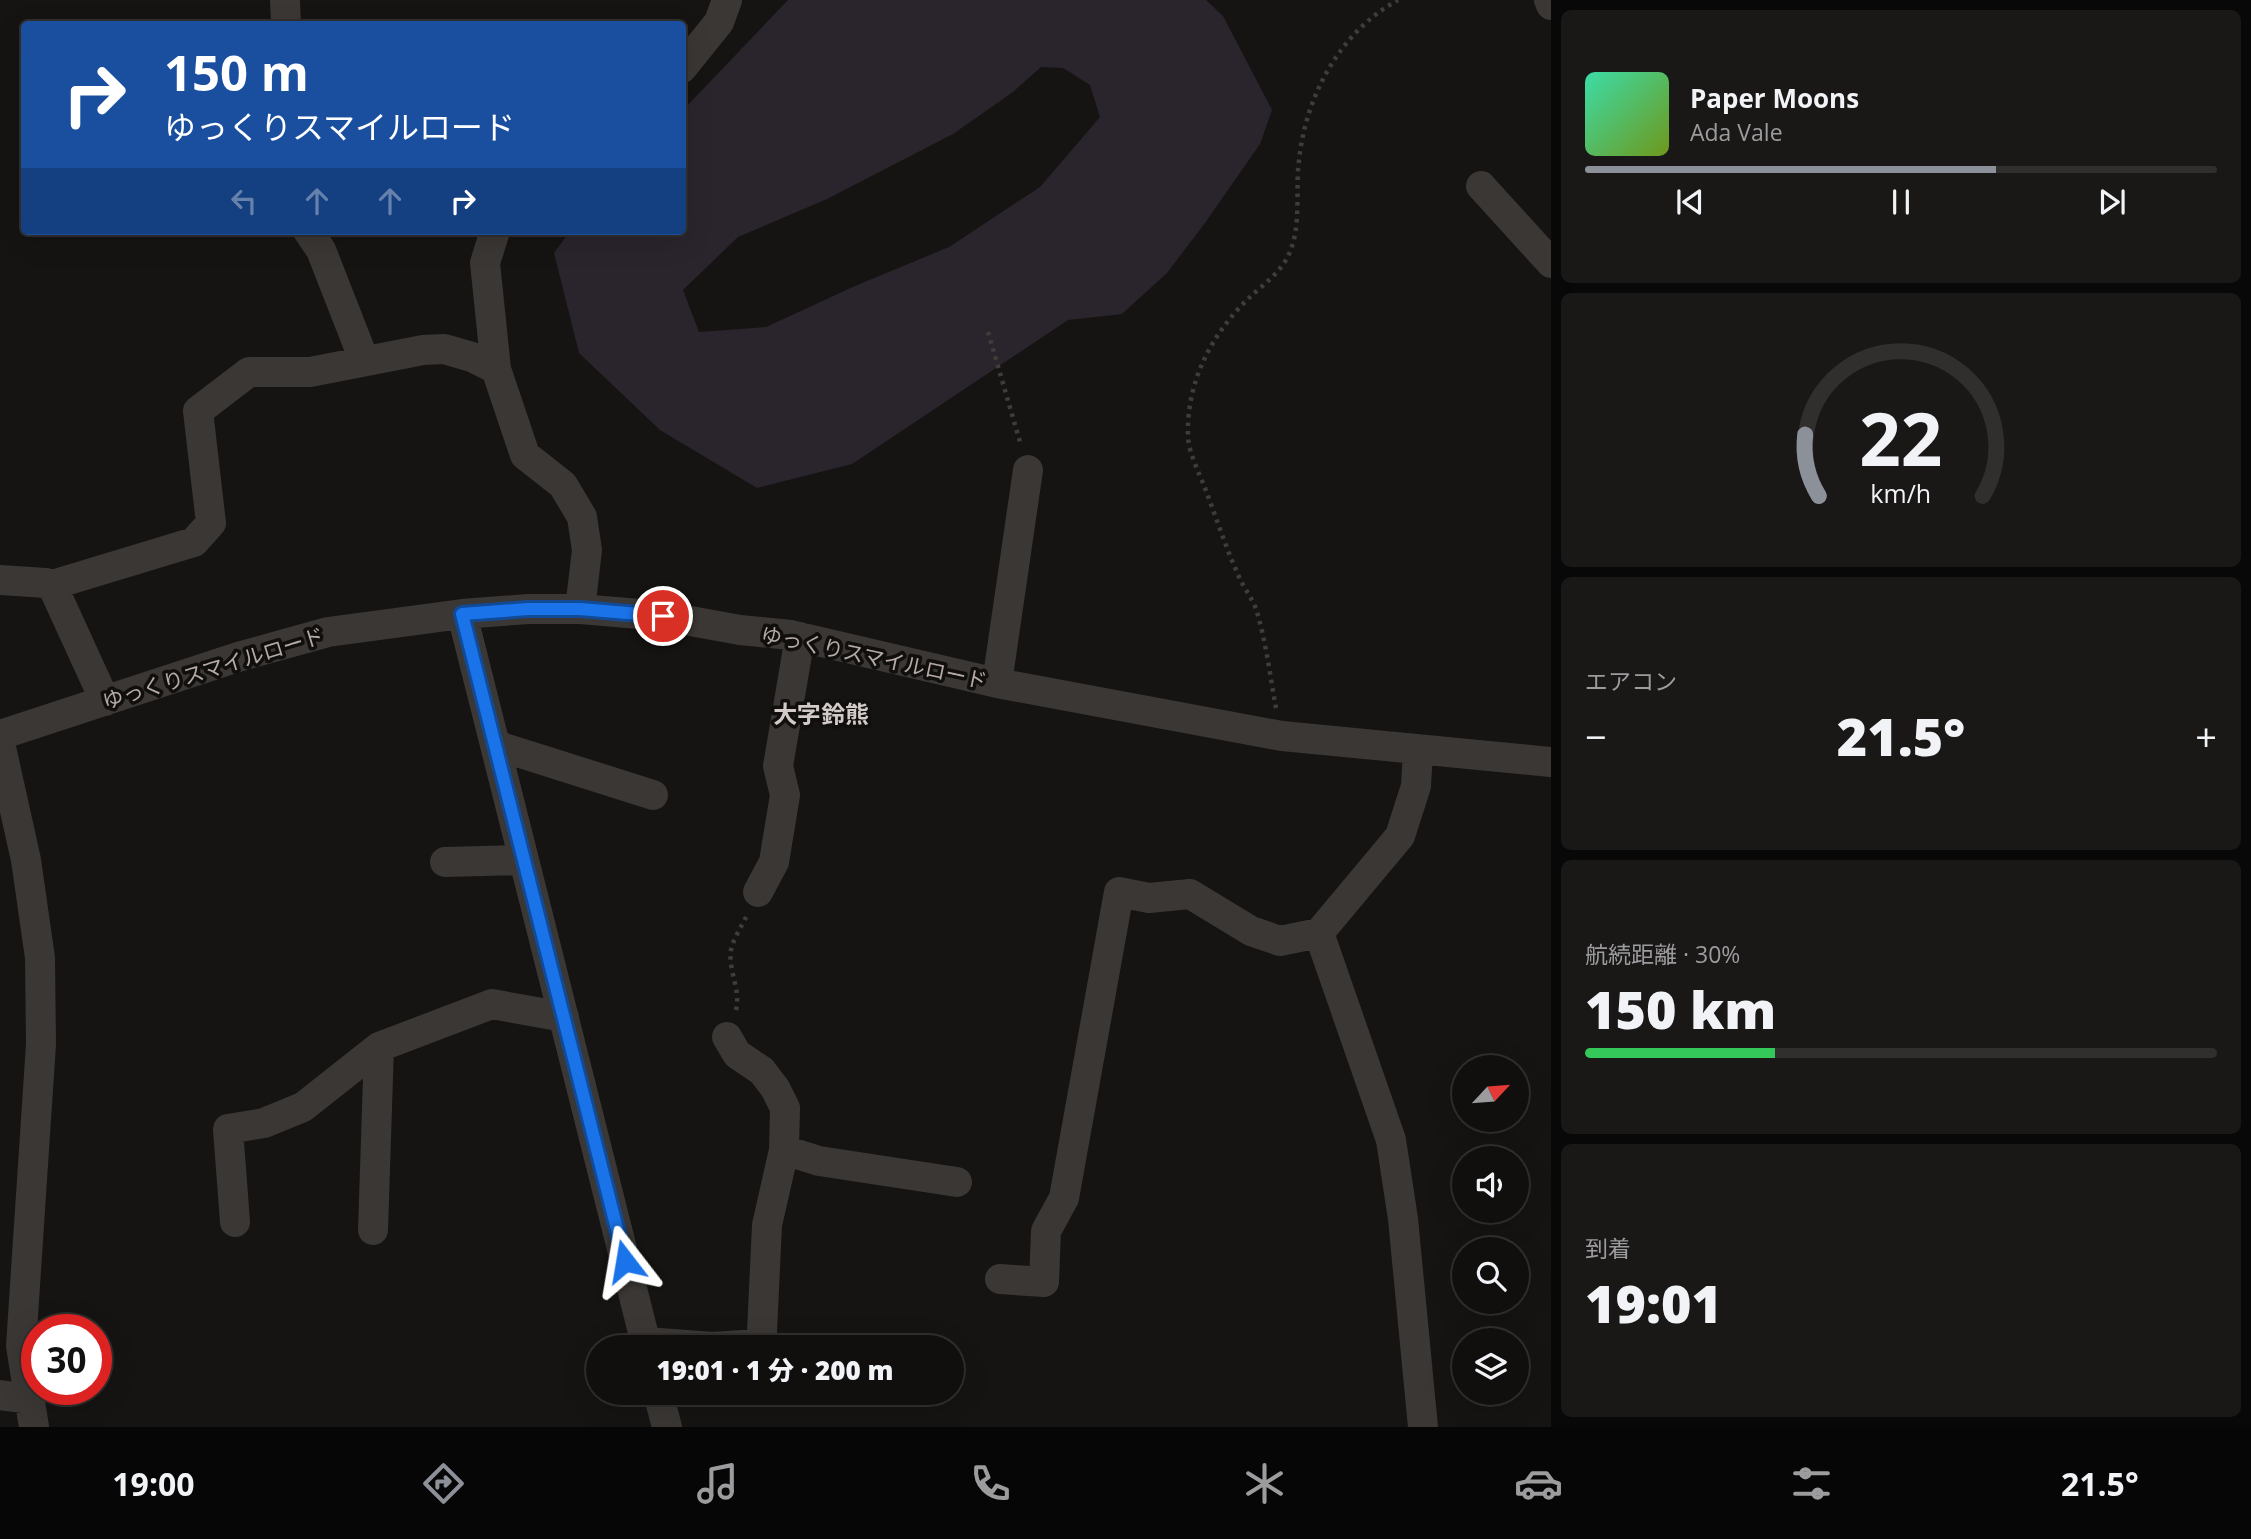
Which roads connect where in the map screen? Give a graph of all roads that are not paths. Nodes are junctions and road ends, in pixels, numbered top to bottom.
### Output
1 (285, 0) edge
2 (727, 0) edge
3 (286, 21) edge
4 (686, 63) edge
5 (1481, 186) dead end
6 (311, 235) edge
7 (494, 235) edge
8 (1551, 263) edge
9 (364, 360) junction
10 (496, 369) junction
11 (1028, 470) road end
12 (0, 580) edge
13 (52, 585) junction
14 (580, 609) junction
15 (462, 614) junction
16 (800, 637) junction
17 (997, 683) junction
18 (105, 701) junction
19 (0, 735) edge
20 (0, 743) edge
21 (495, 744) junction
22 (1418, 750) junction
23 (1551, 762) edge
24 (653, 795) dead end
25 (524, 860) junction
26 (445, 862) dead end
27 (758, 892) road end
28 (1319, 933) junction
29 (564, 1017) junction
30 (727, 1037) road end
31 (379, 1047) junction
32 (784, 1150) junction
33 (957, 1182) dead end
34 (235, 1222) dead end
35 (373, 1230) dead end
36 (1000, 1279) dead end
37 (644, 1335) edge
38 (761, 1335) edge
39 (0, 1395) edge
40 (661, 1405) edge
41 (32, 1413) edge
42 (667, 1427) edge
43 (1423, 1427) edge

1 - 3 street
2 - 4 street
5 - 8 street
6 - 9 street
7 - 10 street
9 - 10 street
9 - 13 street
10 - 14 street
11 - 17 street
12 - 13 street
13 - 18 street
14 - 15 street, ゆっくりスマイルロード
14 - 16 street, ゆっくりスマイルロード
15 - 18 street, ゆっくりスマイルロード
15 - 21 street
16 - 17 street, ゆっくりスマイルロード
16 - 27 street
17 - 22 street, ゆっくりスマイルロード
18 - 19 street, ゆっくりスマイルロード
20 - 41 street
21 - 24 street
21 - 25 street
22 - 23 street, ゆっくりスマイルロード
22 - 28 street
25 - 26 street
25 - 29 street
28 - 36 street
28 - 43 street
29 - 31 street
29 - 37 street
30 - 32 street
31 - 34 street
31 - 35 street
32 - 33 street
32 - 38 street
39 - 41 street
40 - 42 street

